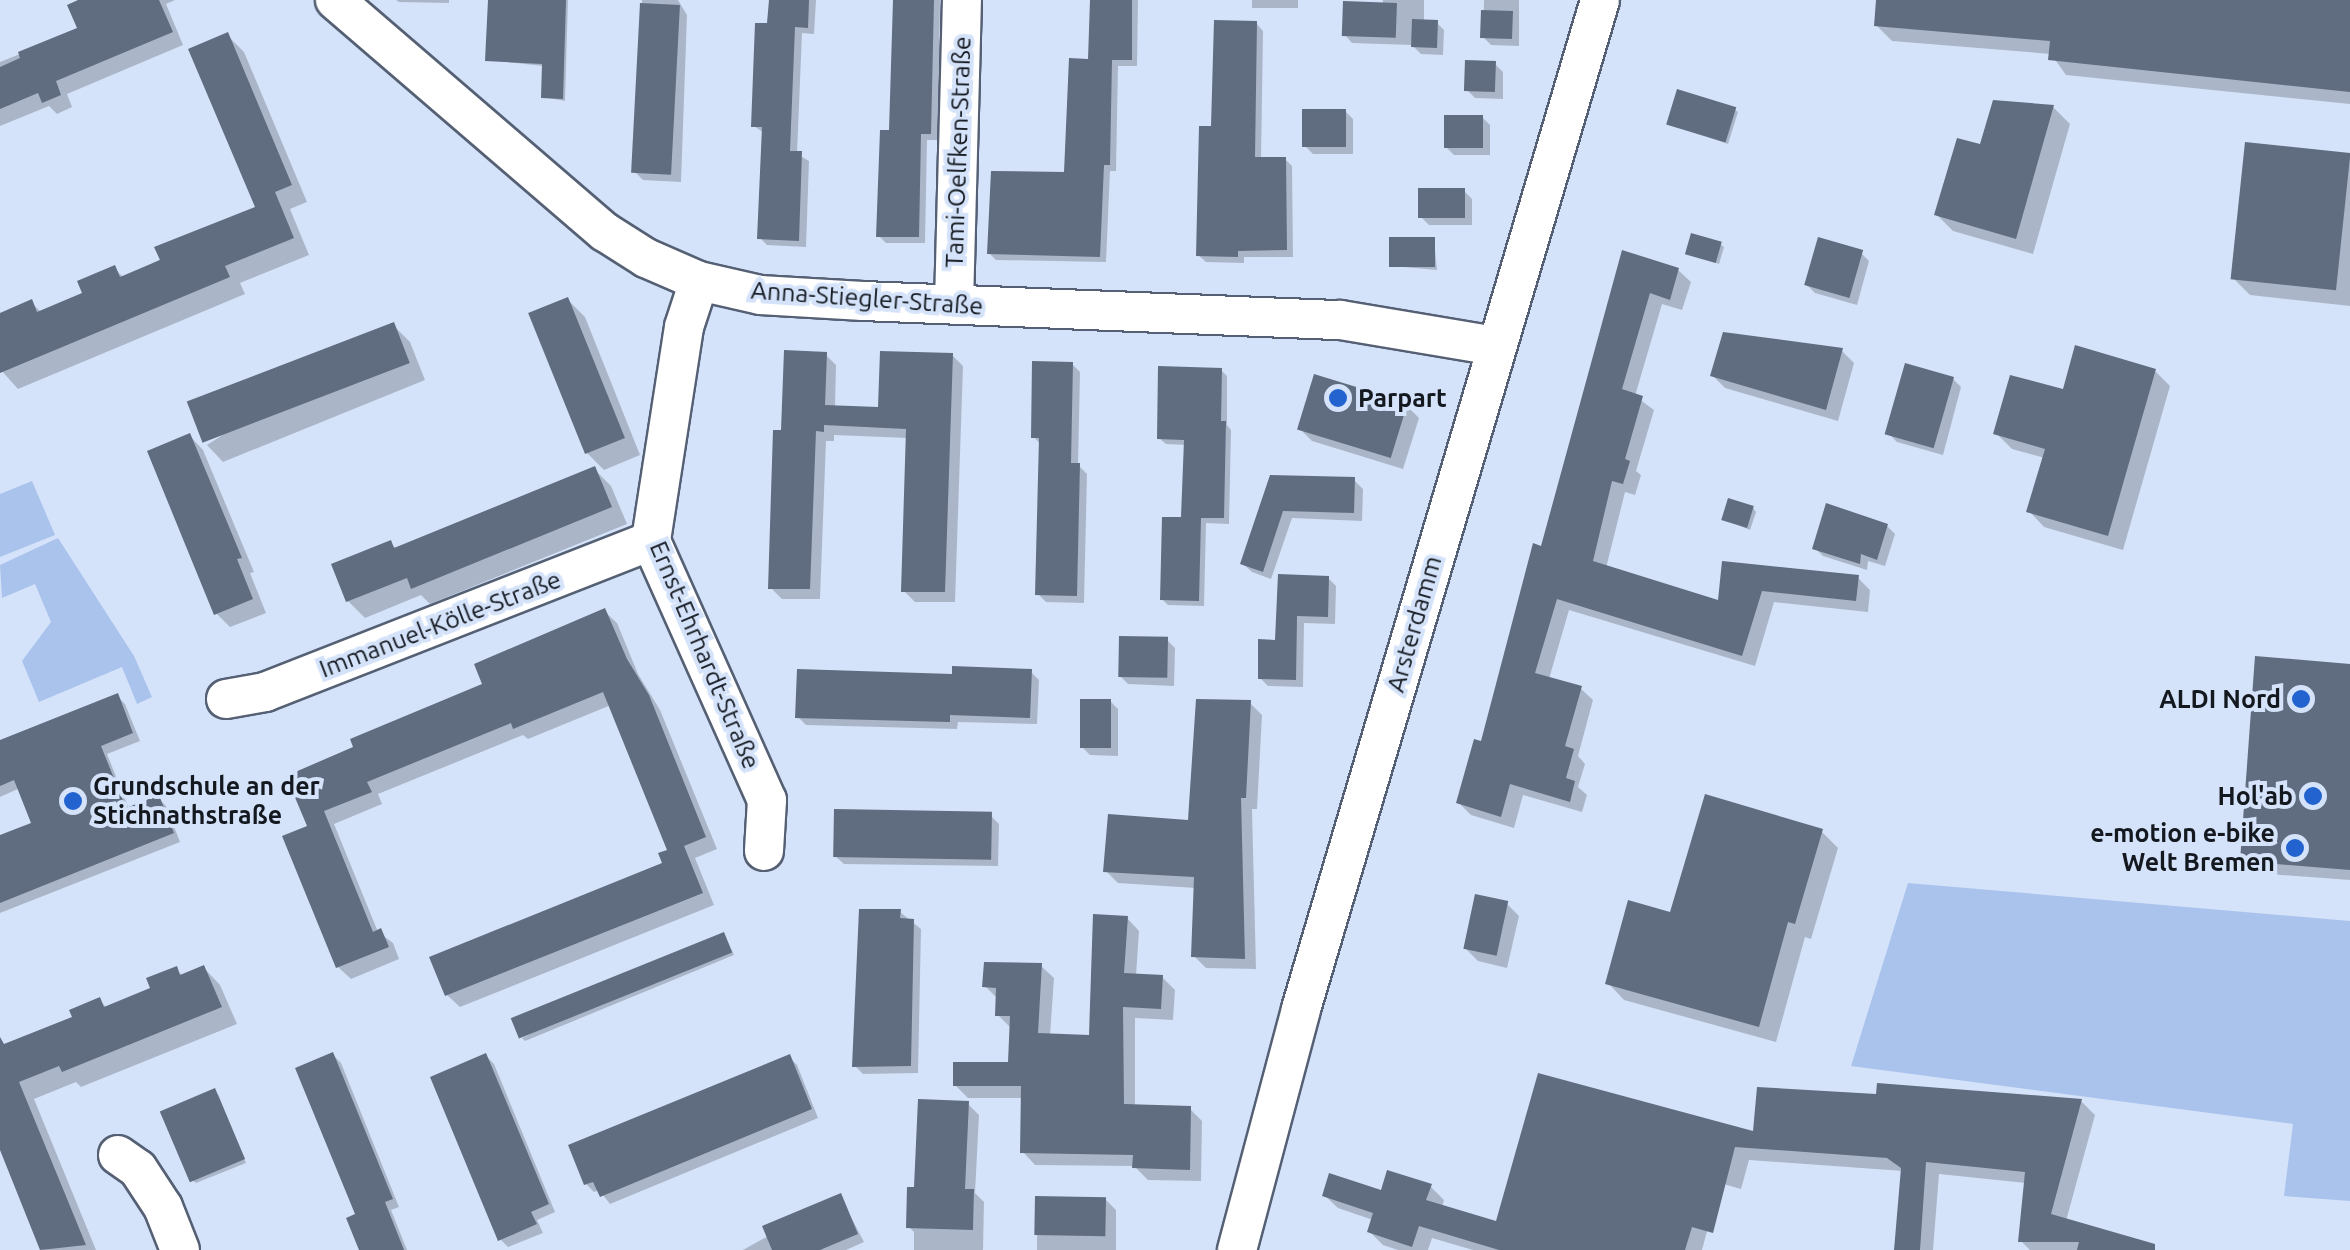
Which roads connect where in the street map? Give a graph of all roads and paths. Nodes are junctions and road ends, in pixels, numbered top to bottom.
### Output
1 (335, 0) edge
2 (962, 0) edge
3 (1600, 0) edge
4 (698, 280) junction
5 (954, 304) junction
6 (1496, 346) junction
7 (652, 541) junction
8 (226, 699) dead end
9 (764, 851) dead end
10 (118, 1154) dead end
11 (180, 1250) edge
12 (1237, 1250) edge

1 - 4 street, Anna-Stiegler-Straße
2 - 5 street, Tami-Oelfken-Straße
3 - 6 street, Arsterdamm
4 - 5 street, Anna-Stiegler-Straße
4 - 7 street, Ernst-Ehrhardt-Straße
5 - 6 street, Anna-Stiegler-Straße
6 - 12 street, Arsterdamm
7 - 8 street, Immanuel-Kölle-Straße
7 - 9 street, Ernst-Ehrhardt-Straße
10 - 11 street

